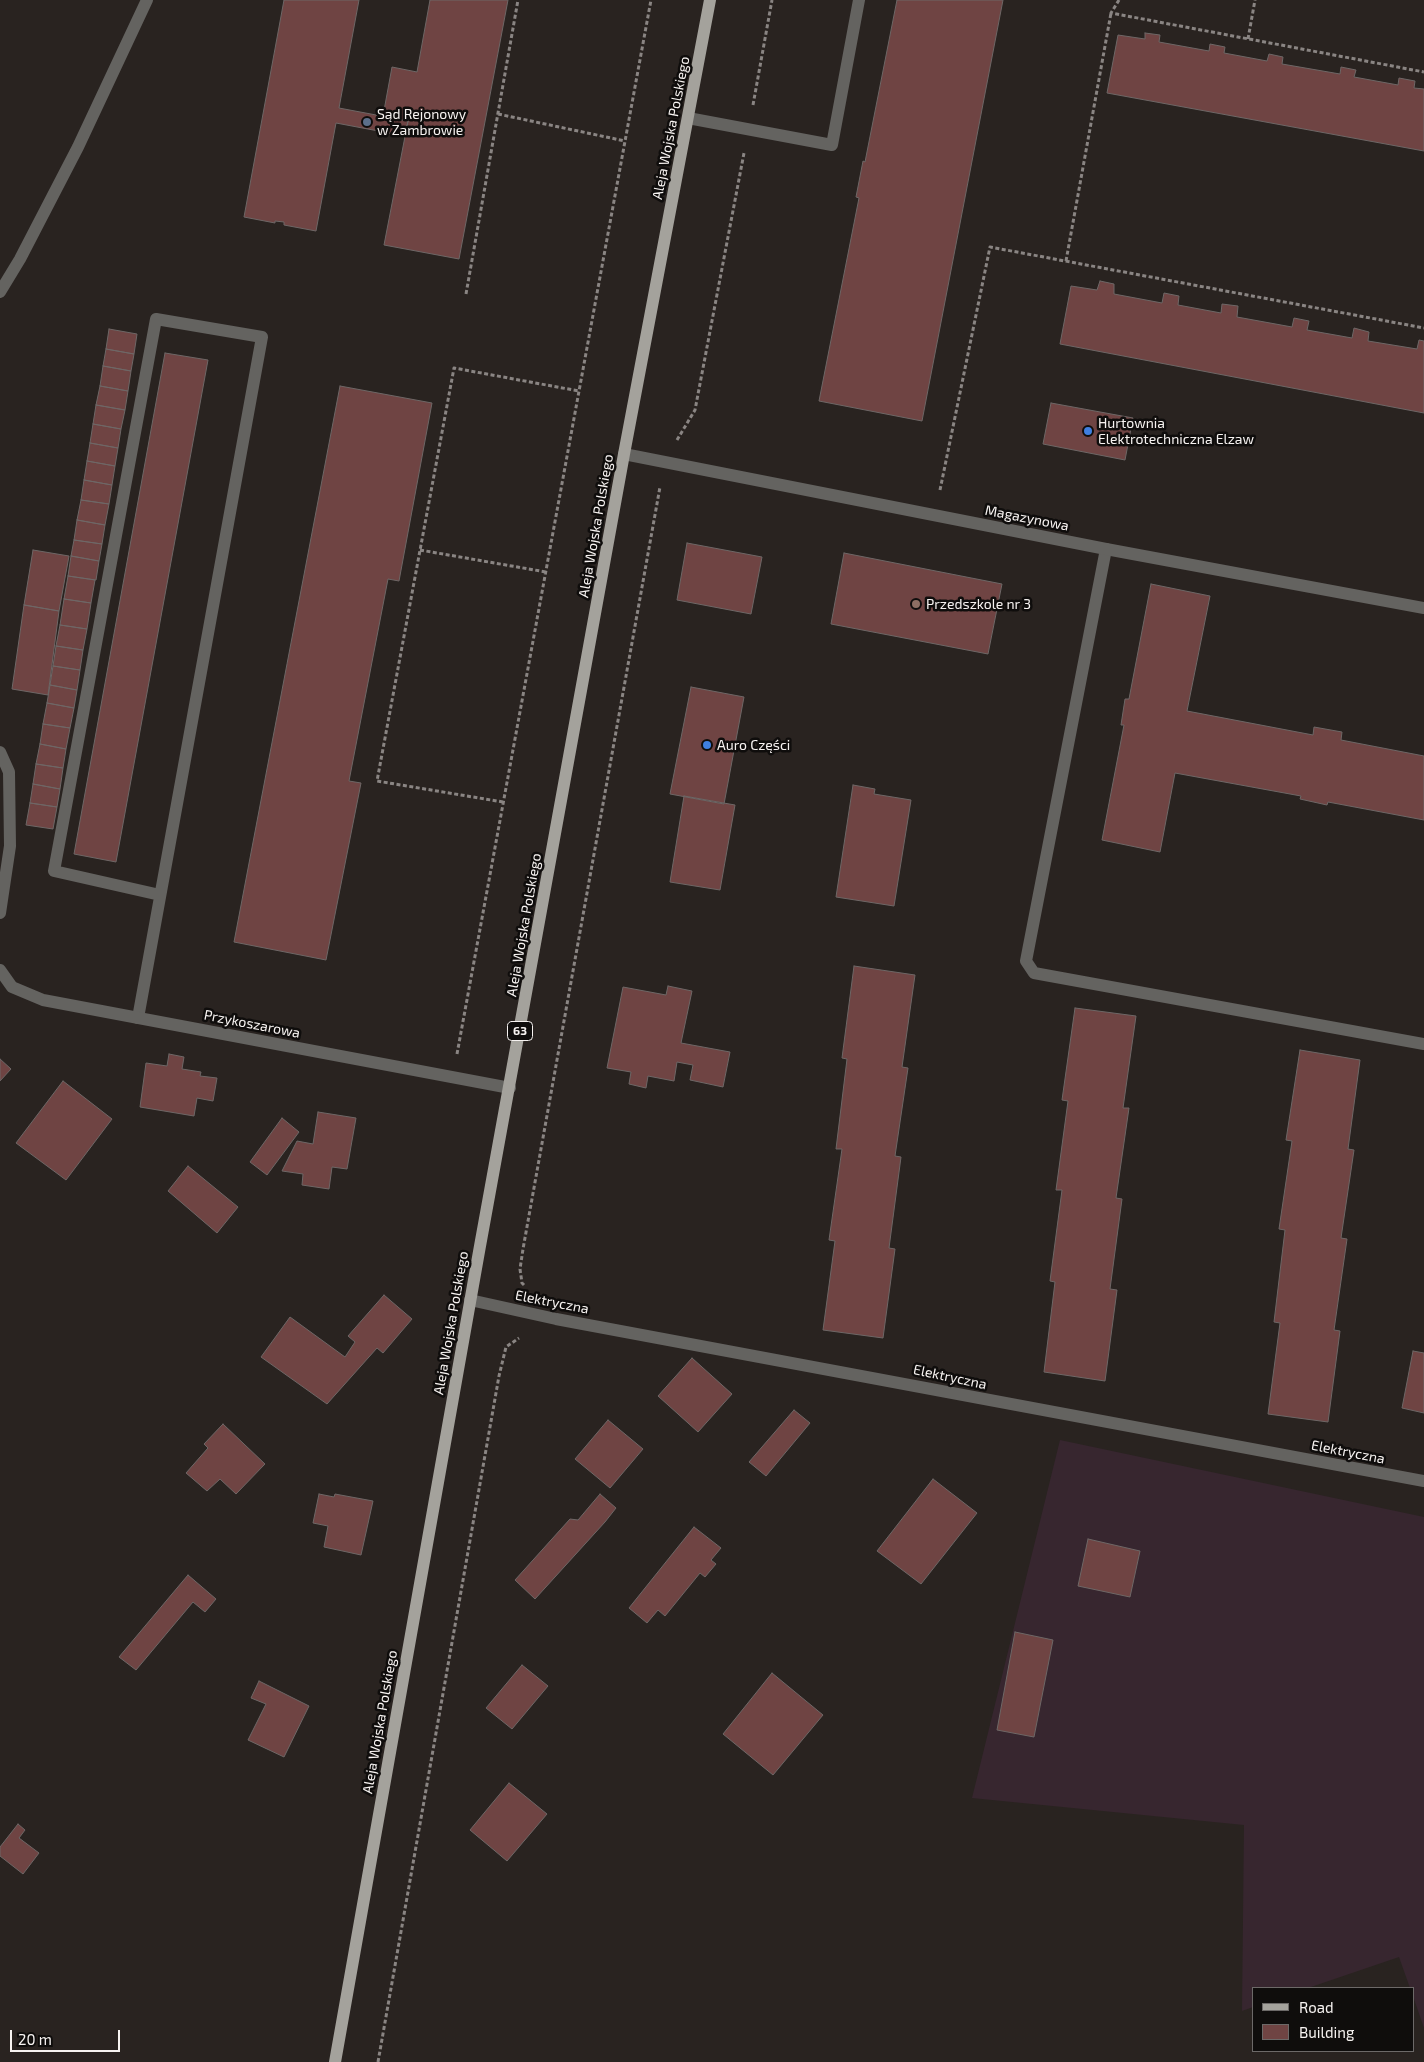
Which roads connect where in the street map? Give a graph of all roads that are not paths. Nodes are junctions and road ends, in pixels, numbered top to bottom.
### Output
1 (148, 0) edge
2 (710, 0) edge
3 (860, 0) edge
4 (688, 118) junction
5 (0, 292) edge
6 (624, 454) junction
7 (1106, 549) junction
8 (1424, 608) edge
9 (0, 752) edge
10 (160, 895) junction
11 (0, 913) edge
12 (0, 970) edge
13 (138, 1018) junction
14 (1424, 1044) edge
15 (510, 1088) junction
16 (470, 1300) junction
17 (1424, 1481) edge
18 (335, 2062) edge

1 - 5 street
2 - 4 main road, Aleja Wojska Polskiego / 63
3 - 4 street
4 - 6 main road, Aleja Wojska Polskiego / 63
6 - 7 street, Magazynowa
6 - 15 main road, Aleja Wojska Polskiego / 63
7 - 8 street, Magazynowa
7 - 14 street
9 - 11 street
10 - 10 street
10 - 13 street
12 - 13 street, Przykoszarowa
13 - 15 street, Przykoszarowa
15 - 16 main road, Aleja Wojska Polskiego / 63
16 - 17 street, Elektryczna
16 - 18 main road, Aleja Wojska Polskiego / 63

